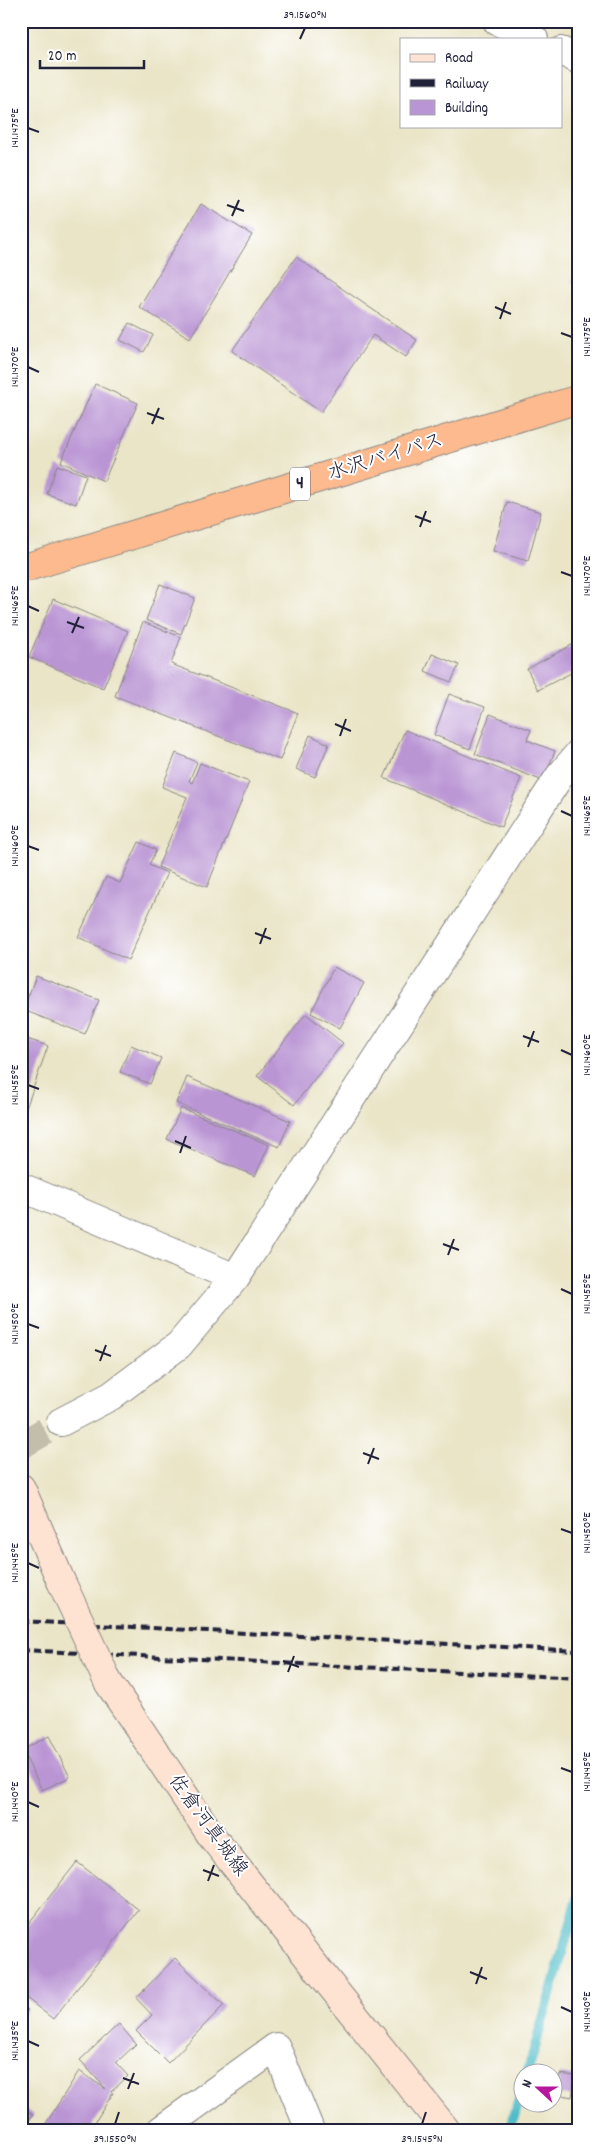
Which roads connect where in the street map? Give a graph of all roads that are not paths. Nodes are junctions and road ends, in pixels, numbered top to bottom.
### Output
1 (497, 21) edge
2 (532, 38) edge
3 (562, 52) edge
4 (579, 60) edge
5 (579, 400) edge
6 (21, 569) edge
7 (579, 753) edge
8 (21, 1187) edge
9 (235, 1278) junction
10 (61, 1422) tunnel mouth
11 (21, 1488) edge
12 (161, 2130) edge
13 (310, 2130) edge
14 (446, 2130) edge

1 - 2 street
3 - 4 street
5 - 6 highway, 水沢バイパス / 4
7 - 9 street
8 - 9 street
9 - 10 street
11 - 14 main road, 佐倉河真城線, bridge
12 - 13 street

